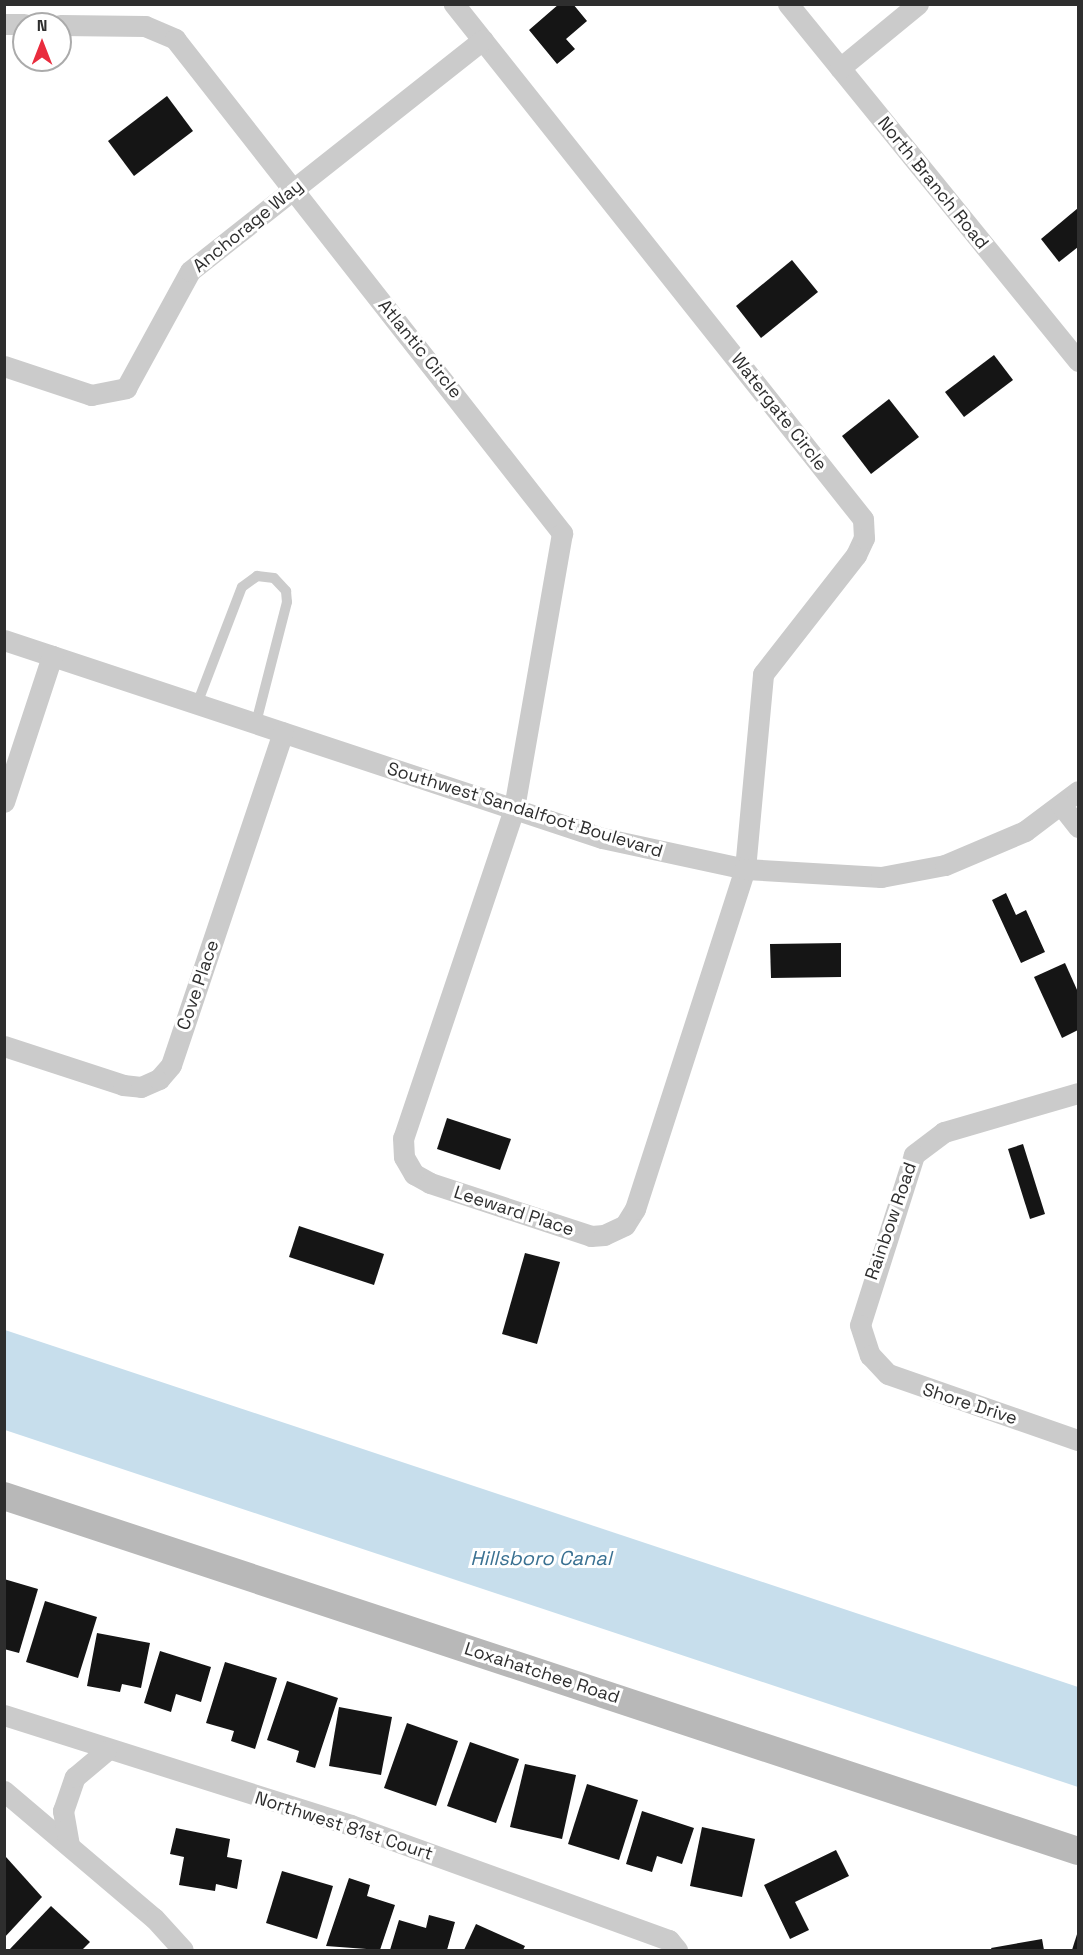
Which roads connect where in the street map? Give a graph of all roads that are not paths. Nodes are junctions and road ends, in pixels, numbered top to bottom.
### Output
1 (454, 4) edge
2 (788, 4) edge
3 (918, 4) edge
4 (72, 25) edge
5 (483, 40) junction
6 (840, 68) junction
7 (293, 189) junction
8 (1078, 361) edge
9 (4, 366) edge
10 (4, 640) edge
11 (52, 656) junction
12 (198, 704) junction
13 (256, 723) junction
14 (283, 732) junction
15 (1078, 791) edge
16 (4, 802) edge
17 (1061, 805) junction
18 (514, 809) junction
19 (1078, 827) edge
20 (745, 869) junction
21 (4, 1046) edge
22 (1078, 1093) edge
23 (870, 1355) joint
24 (1078, 1440) edge
25 (4, 1496) edge
26 (4, 1715) edge
27 (106, 1751) junction
28 (4, 1791) edge
29 (69, 1845) junction
30 (1078, 1851) edge
31 (183, 1950) edge
32 (677, 1950) edge

1 - 5 street, Watergate Circle
2 - 6 street, North Branch Road
3 - 6 street
4 - 7 street, Atlantic Circle
5 - 7 street, Anchorage Way
5 - 20 street, Watergate Circle
6 - 8 street, North Branch Road
7 - 9 street, Anchorage Way
7 - 18 street, Atlantic Circle
10 - 11 street, Southwest Sandalfoot Boulevard
11 - 12 street, Southwest Sandalfoot Boulevard
11 - 16 street
12 - 13 street, Southwest Sandalfoot Boulevard
12 - 13 lane
13 - 14 street, Southwest Sandalfoot Boulevard
14 - 18 street, Southwest Sandalfoot Boulevard
14 - 21 street, Cove Place
15 - 17 street, Southwest Sandalfoot Boulevard
17 - 19 street
17 - 20 street, Southwest Sandalfoot Boulevard
18 - 20 street, Southwest Sandalfoot Boulevard
18 - 20 street, Leeward Place
22 - 23 street, Rainbow Road
23 - 24 street, Shore Drive
25 - 30 main road, Loxahatchee Road
26 - 27 street, Northwest 81st Court
27 - 29 street
27 - 32 street, Northwest 81st Court
28 - 29 street
29 - 31 street

